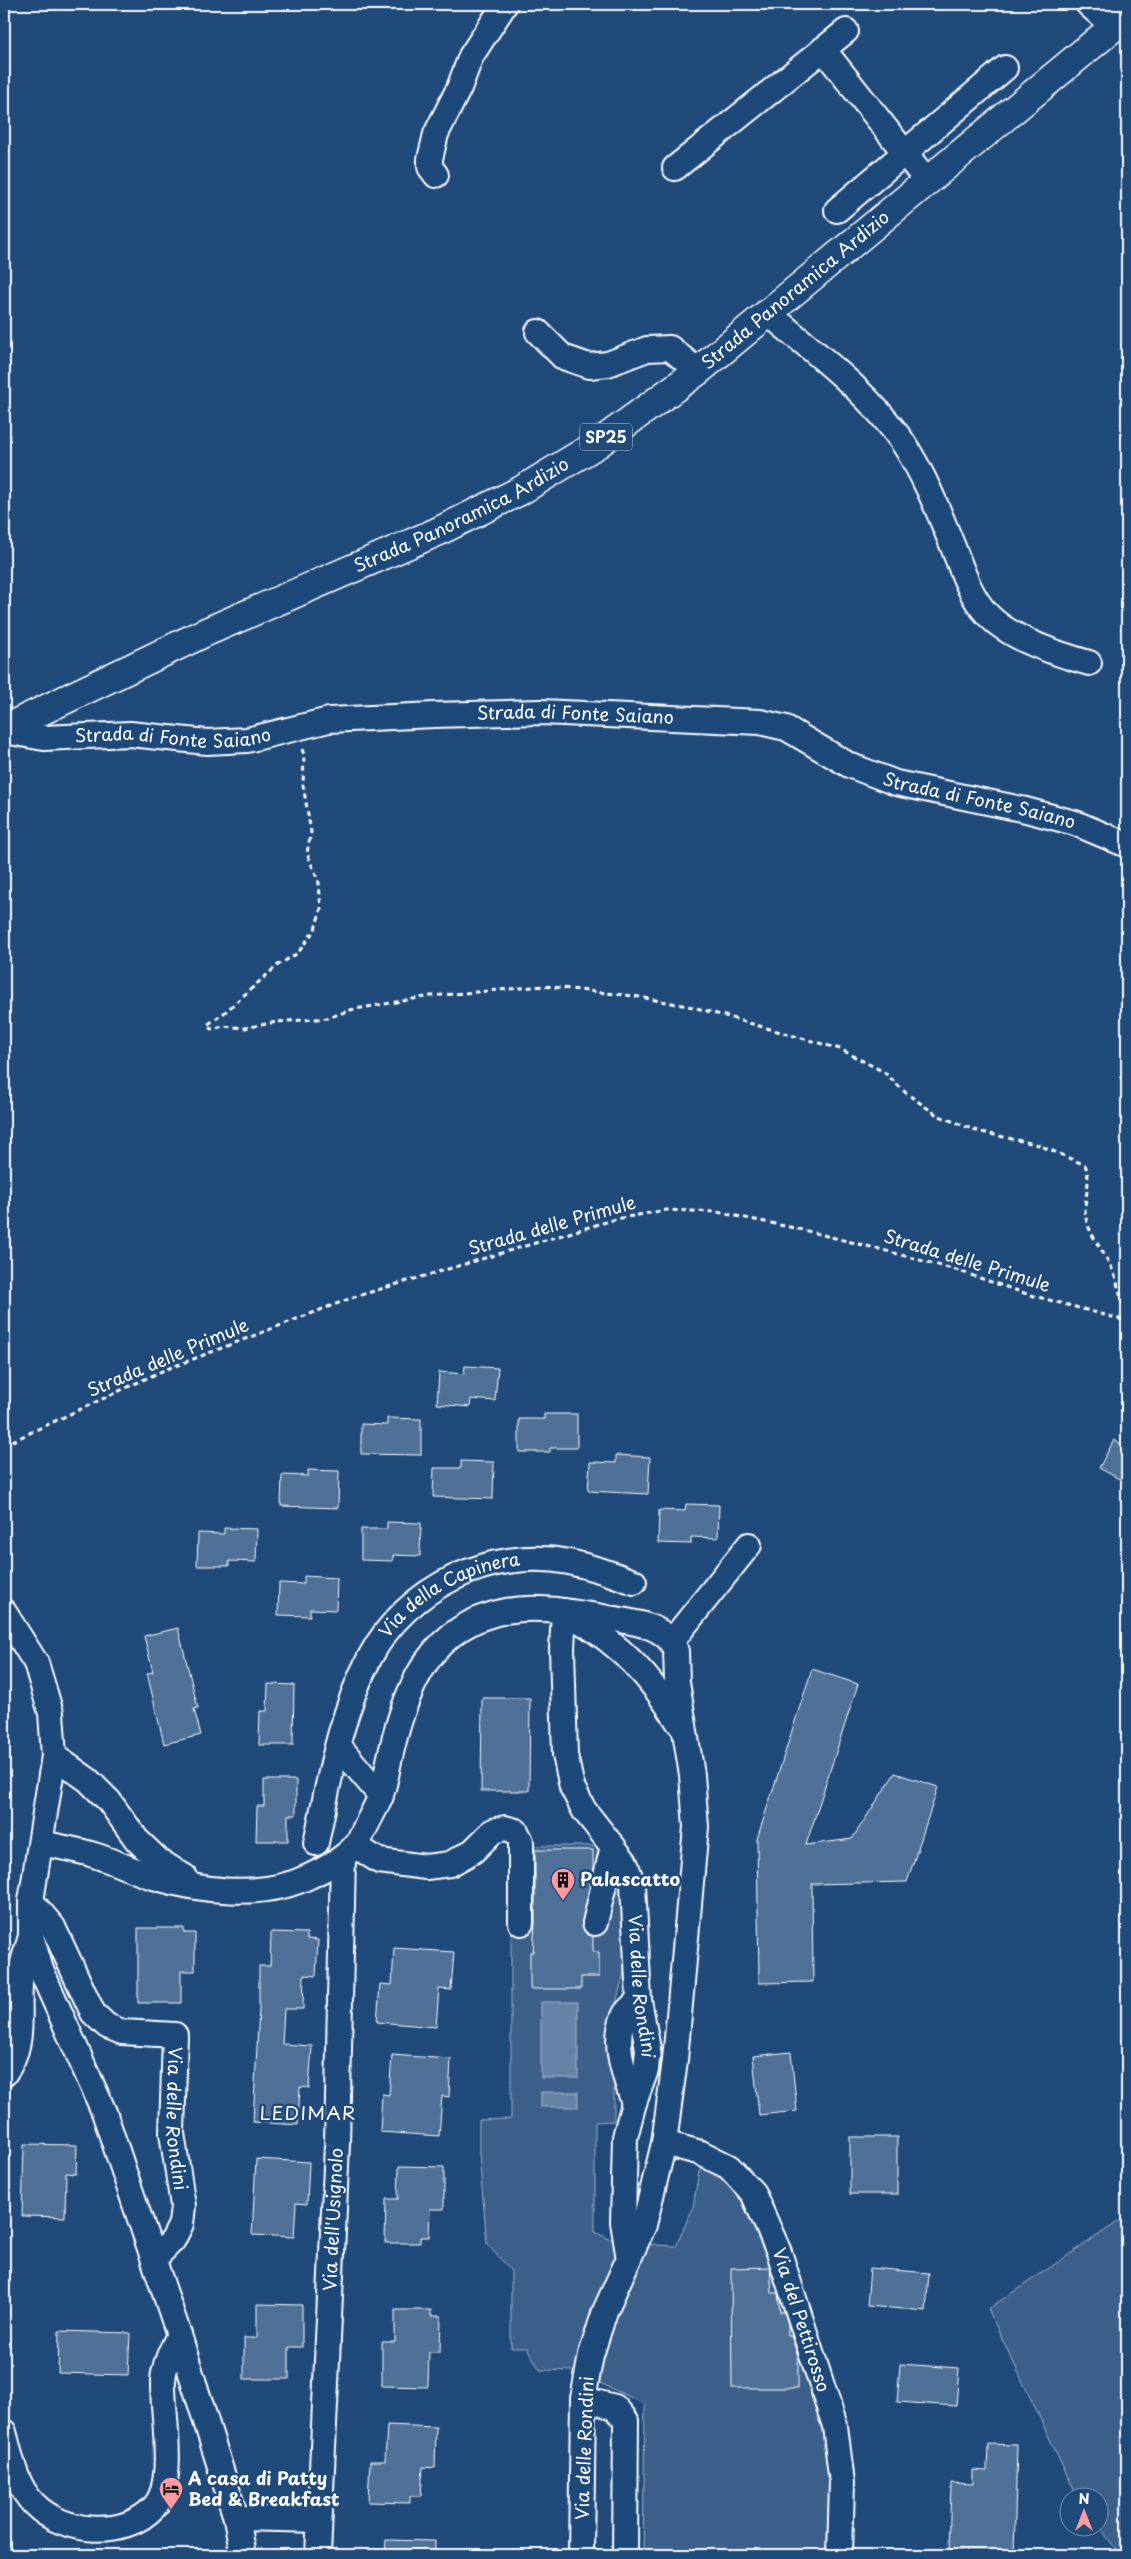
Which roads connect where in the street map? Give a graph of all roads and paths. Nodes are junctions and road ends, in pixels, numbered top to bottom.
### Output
1 (505, 4) edge
2 (1088, 4) edge
3 (1121, 15) edge
4 (846, 31) dead end
5 (823, 49) junction
6 (1006, 68) dead end
7 (905, 154) junction
8 (675, 168) dead end
9 (436, 175) dead end
10 (927, 181) junction
11 (838, 210) dead end
12 (768, 313) junction
13 (538, 332) dead end
14 (698, 371) junction
15 (1089, 663) dead end
16 (294, 728) junction
17 (4, 730) edge
18 (1127, 846) edge
19 (1127, 1312) edge
20 (1127, 1321) edge
21 (4, 1445) edge
22 (749, 1545) dead end
23 (634, 1582) dead end
24 (564, 1611) junction
25 (4, 1612) edge
26 (672, 1641) junction
27 (683, 1730) junction
28 (338, 1745) junction
29 (1127, 1750) edge
30 (54, 1756) junction
31 (1127, 1788) edge
32 (381, 1796) junction
33 (41, 1843) junction
34 (316, 1843) dead end
35 (613, 1846) junction
36 (349, 1852) junction
37 (201, 1888) junction
38 (31, 1901) junction
39 (522, 1923) dead end
40 (595, 1923) dead end
41 (32, 1936) junction
42 (4, 2074) edge
43 (664, 2143) junction
44 (629, 2258) junction
45 (154, 2259) junction
46 (179, 2335) junction
47 (583, 2399) junction
48 (4, 2432) edge
49 (236, 2518) junction
50 (319, 2520) junction
51 (243, 2555) edge
52 (318, 2555) edge
53 (581, 2555) edge
54 (625, 2555) edge
55 (840, 2555) edge

1 - 9 street
2 - 3 street
3 - 10 main road, Strada Panoramica Ardizio / SP25
4 - 5 street
5 - 7 street
5 - 8 street
6 - 7 street
7 - 10 street
7 - 11 street
10 - 12 main road, Strada Panoramica Ardizio / SP25
12 - 14 main road, Strada Panoramica Ardizio / SP25
12 - 15 street
13 - 14 street
14 - 17 main road, Strada Panoramica Ardizio / SP25
16 - 17 street, Strada di Fonte Saiano
16 - 18 street, Strada di Fonte Saiano
16 - 19 path
20 - 21 path, Strada delle Primule
22 - 26 street
23 - 28 street, Via della Capinera
24 - 26 street
24 - 27 street, Via delle Rondini
24 - 32 street, Via della Capinera
24 - 35 street, Via delle Rondini
25 - 30 street
26 - 27 street, Via delle Rondini
27 - 43 street, Via delle Rondini
28 - 32 street
28 - 34 street, Via della Capinera
29 - 31 path
30 - 33 street
30 - 37 street
32 - 36 street, Via della Capinera
33 - 37 street
33 - 38 street
35 - 40 street
35 - 44 street, Via delle Rondini
36 - 37 street
36 - 39 street
36 - 50 street, Via dell'Usignolo
38 - 41 street
38 - 45 street, Via delle Rondini
41 - 42 street
41 - 45 street
43 - 44 street, Via delle Rondini
43 - 55 street, Via del Pettirosso
44 - 47 street, Via delle Rondini
45 - 46 street
46 - 48 street
46 - 49 street
47 - 53 street, Via delle Rondini
47 - 54 street
49 - 50 street
49 - 51 street
50 - 52 street, Via dell'Usignolo

